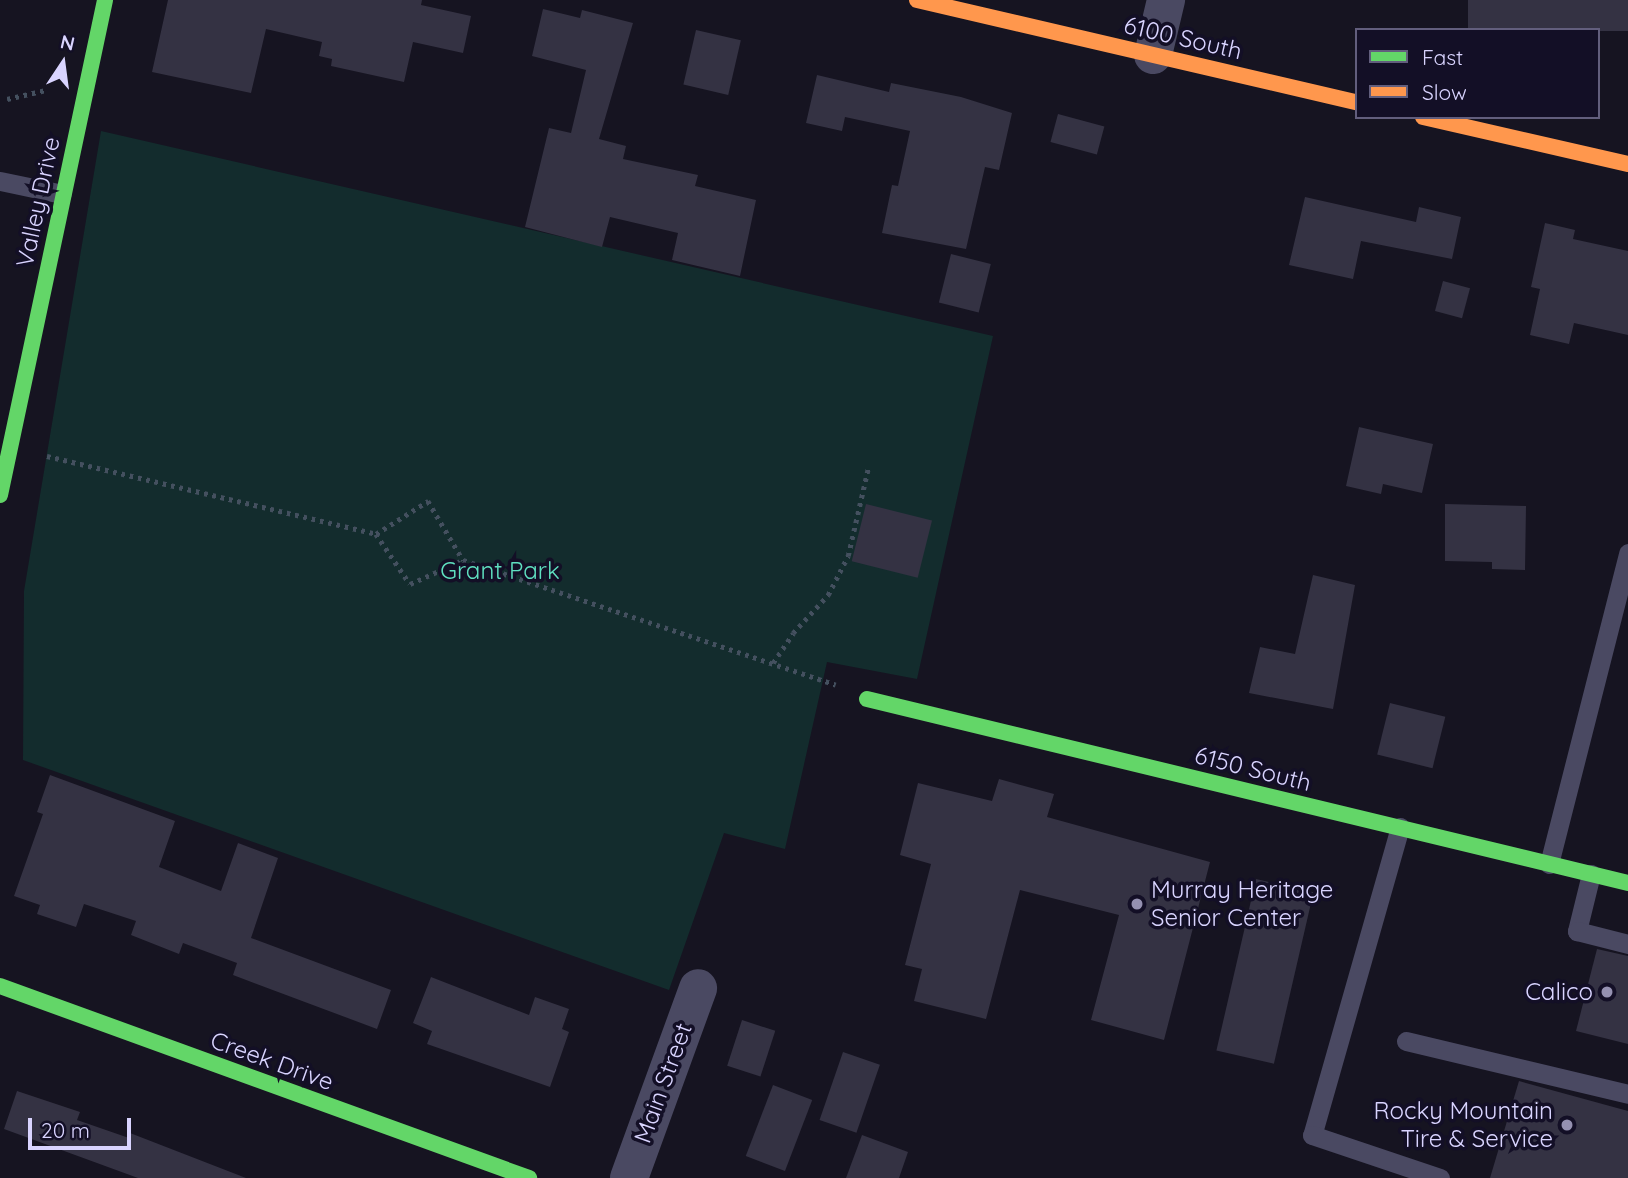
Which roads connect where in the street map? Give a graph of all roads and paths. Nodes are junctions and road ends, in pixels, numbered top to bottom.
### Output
1 (105, 0) edge
2 (917, 0) edge
3 (1166, 0) edge
4 (1153, 55) junction
5 (46, 90) dead end
6 (7, 99) dead end
7 (1355, 102) edge
8 (1432, 119) edge
9 (1628, 164) edge
10 (0, 181) edge
11 (62, 194) junction
12 (47, 456) dead end
13 (868, 469) dead end
14 (0, 495) edge
15 (376, 534) junction
16 (1628, 553) edge
17 (463, 560) junction
18 (773, 663) junction
19 (830, 683) dead end
20 (867, 699) dead end
21 (1400, 827) junction
22 (1549, 863) junction
23 (1591, 874) junction
24 (1628, 883) edge
25 (1628, 944) edge
26 (0, 986) edge
27 (698, 988) dead end
28 (1406, 1041) dead end
29 (1628, 1094) edge
30 (529, 1178) edge
31 (629, 1178) edge
32 (1440, 1178) edge

1 - 11 street, Valley Drive
2 - 4 street, 6100 South
3 - 4 street
4 - 7 street, 6100 South
5 - 6 path
8 - 9 street
10 - 11 lane
11 - 14 street, Valley Drive
12 - 15 path
13 - 18 path
15 - 17 path
15 - 17 path
16 - 22 lane
17 - 18 path
18 - 19 path
20 - 21 street, 6150 South
21 - 22 street, 6150 South
21 - 32 lane
22 - 23 street, 6150 South
23 - 24 street, 6150 South
23 - 25 lane
26 - 30 street, Creek Drive
27 - 31 street, Main Street
28 - 29 lane

